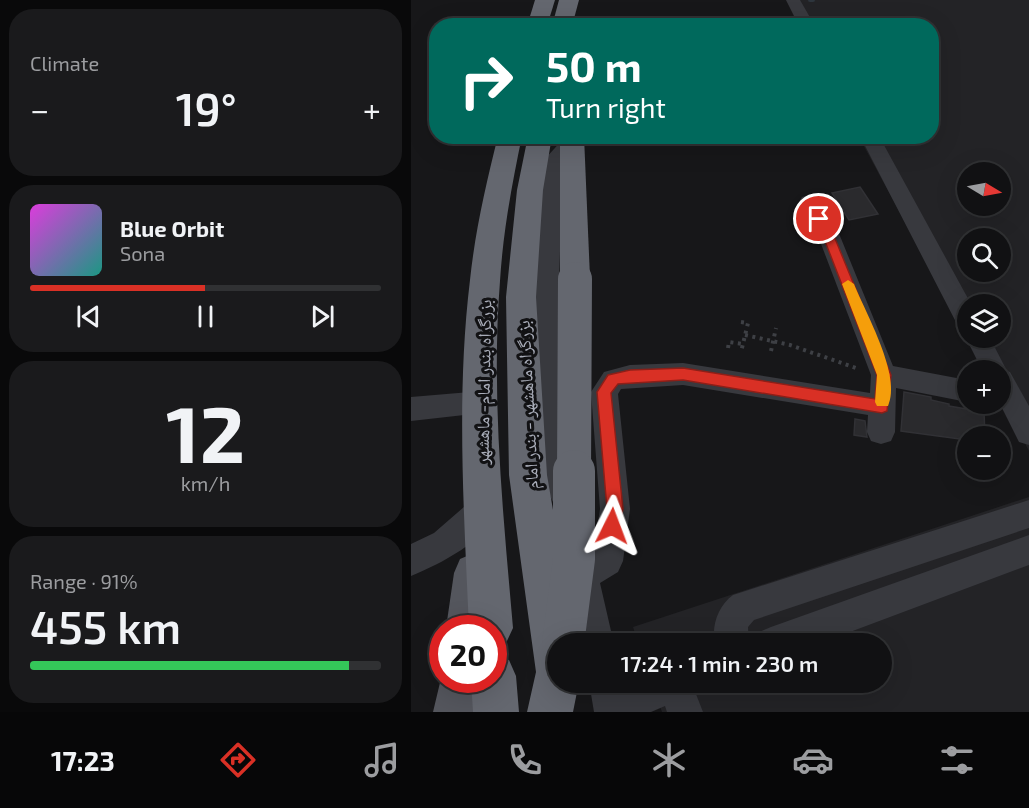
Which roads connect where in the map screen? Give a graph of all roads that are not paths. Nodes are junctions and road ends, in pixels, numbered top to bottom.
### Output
1 (545, 0) edge
2 (570, 0) edge
3 (793, 0) edge
4 (539, 18) edge
5 (564, 18) edge
6 (570, 18) edge
7 (803, 18) edge
8 (508, 144) edge
9 (557, 144) edge
10 (559, 144) edge
11 (562, 144) edge
12 (873, 144) edge
13 (809, 202) dead end
14 (957, 300) edge
15 (884, 375) junction
16 (957, 389) edge
17 (1011, 399) edge
18 (482, 402) junction
19 (411, 409) edge
20 (1029, 433) edge
21 (483, 510) junction
22 (1029, 514) edge
23 (1029, 550) edge
24 (411, 560) edge
25 (582, 575) junction
26 (469, 615) edge
27 (490, 615) edge
28 (552, 633) edge
29 (564, 633) edge
30 (595, 633) edge
31 (730, 633) edge
32 (801, 633) edge
33 (458, 693) edge
34 (494, 693) edge
35 (554, 693) edge
36 (561, 693) edge
37 (679, 693) edge
38 (610, 702) edge
39 (456, 712) edge
40 (496, 712) edge
41 (550, 712) edge
42 (564, 712) edge

1 - 4 highway
2 - 5 highway
2 - 6 highway
3 - 7 lane
8 - 18 highway, بزرگراه بندر امام- ماهشهر
9 - 28 highway, بزرگراه ماهشهر - بندر امام
10 - 25 lane
11 - 29 highway, bridge
12 - 14 lane
13 - 15 lane
15 - 16 lane
15 - 25 lane
17 - 20 lane
18 - 19 lane
18 - 21 highway, بزرگراه بندر امام- ماهشهر
21 - 24 lane
21 - 26 main road
21 - 27 highway, بزرگراه بندر امام- ماهشهر
22 - 31 lane
23 - 32 lane
25 - 30 lane
33 - 39 main road
34 - 40 highway
35 - 41 highway
36 - 42 highway
37 - 38 lane

